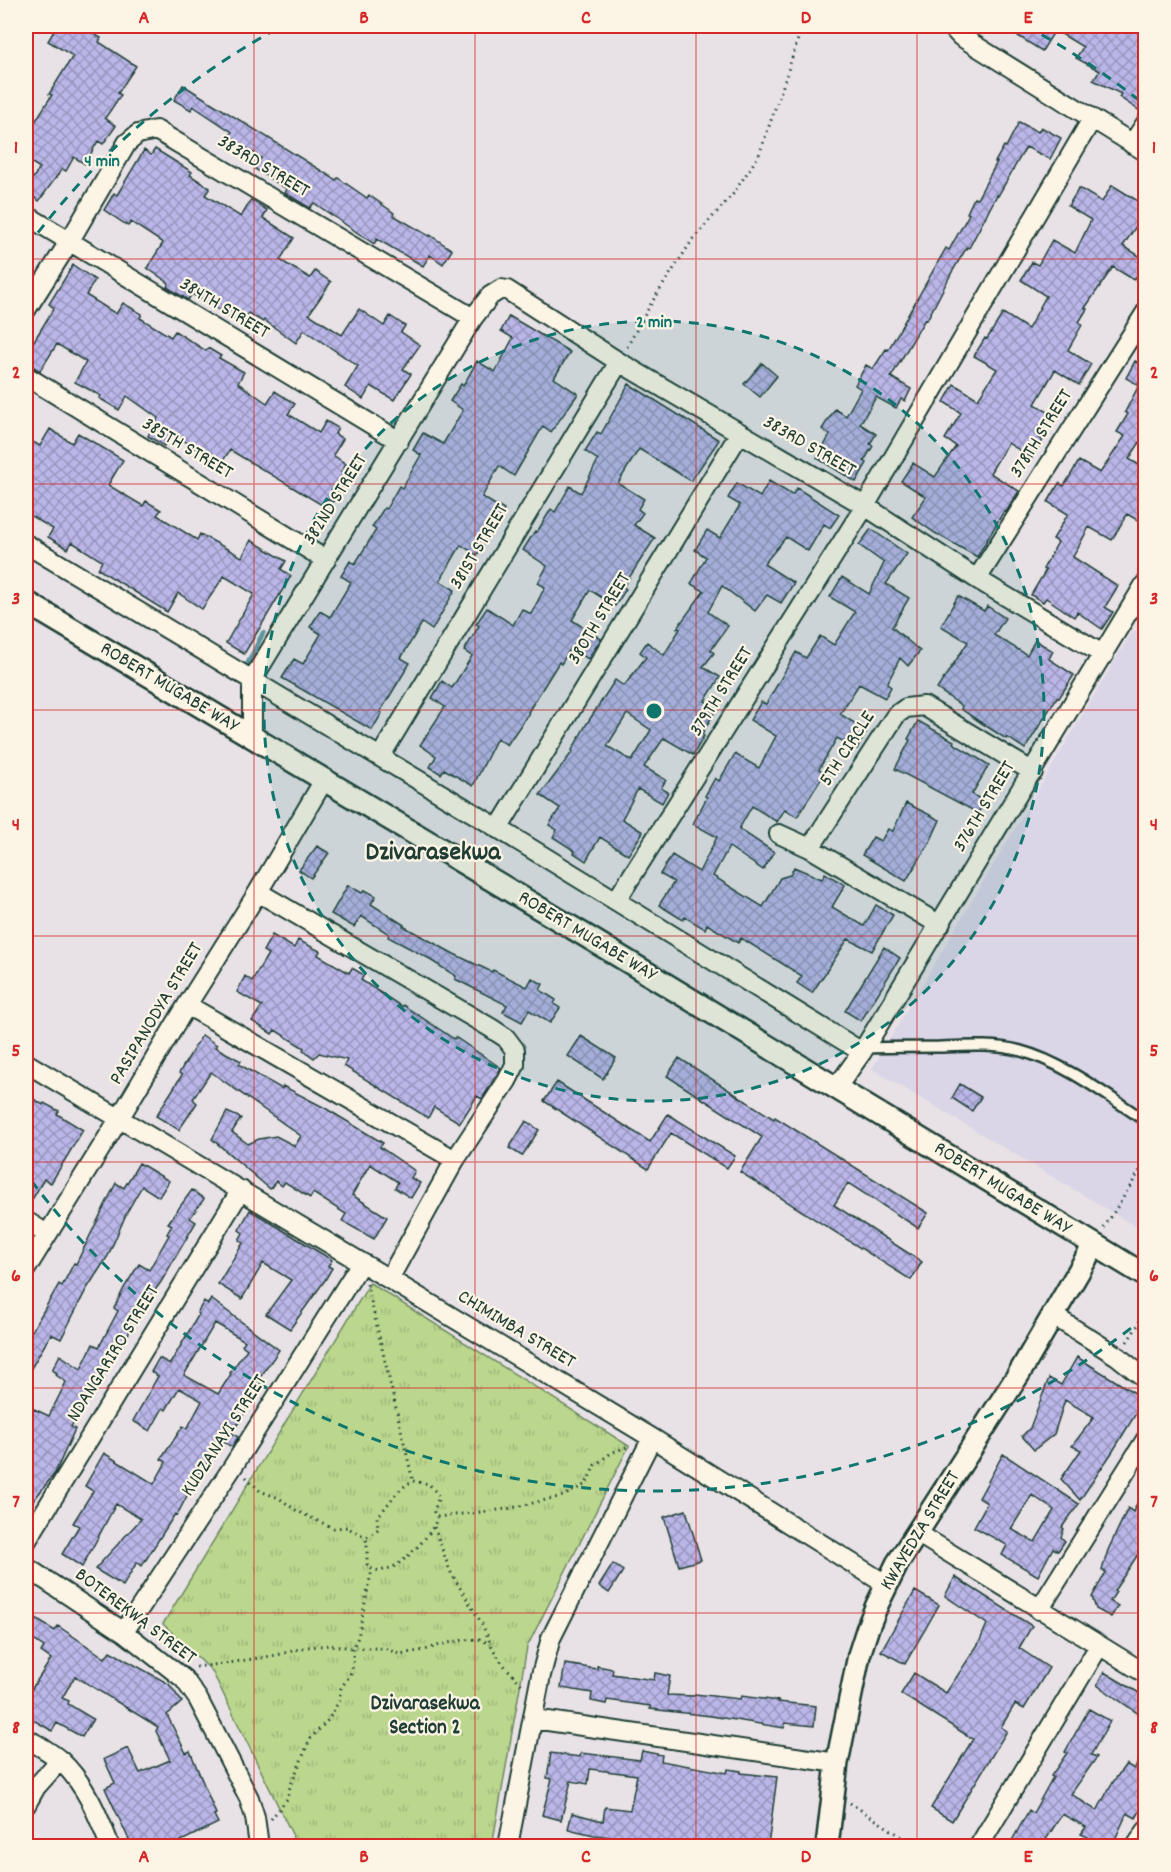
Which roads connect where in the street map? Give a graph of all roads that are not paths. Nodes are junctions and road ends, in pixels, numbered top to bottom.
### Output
1 (951, 26) edge
2 (1092, 118) junction
3 (1146, 123) edge
4 (1139, 148) edge
5 (26, 215) edge
6 (69, 242) junction
7 (490, 296) joint
8 (26, 310) edge
9 (1146, 312) edge
10 (474, 318) junction
11 (619, 362) junction
12 (26, 376) edge
13 (740, 433) junction
14 (399, 441) junction
15 (865, 506) junction
16 (26, 544) edge
17 (326, 560) junction
18 (977, 579) junction
19 (1145, 584) edge
20 (26, 602) edge
21 (1104, 656) junction
22 (252, 680) junction
23 (252, 738) junction
24 (380, 757) junction
25 (1033, 772) junction
26 (324, 780) junction
27 (498, 829) junction
28 (780, 834) dead end
29 (810, 848) junction
30 (258, 892) junction
31 (616, 901) junction
32 (940, 925) junction
33 (187, 1005) junction
34 (864, 1050) junction
35 (26, 1063) edge
36 (837, 1088) junction
37 (119, 1119) junction
38 (1146, 1121) edge
39 (455, 1160) junction
40 (241, 1191) junction
41 (26, 1221) edge
42 (47, 1234) junction
43 (1094, 1245) junction
44 (361, 1263) junction
45 (26, 1269) edge
46 (1146, 1276) edge
47 (388, 1279) junction
48 (1054, 1316) junction
49 (1146, 1379) edge
50 (1146, 1438) edge
51 (648, 1446) junction
52 (917, 1533) junction
53 (26, 1542) edge
54 (26, 1567) edge
55 (887, 1585) junction
56 (1039, 1610) junction
57 (124, 1632) junction
58 (1099, 1646) junction
59 (1146, 1674) edge
60 (534, 1719) junction
61 (26, 1738) edge
62 (60, 1760) junction
63 (837, 1763) junction
64 (26, 1805) edge
65 (1146, 1831) edge
66 (258, 1837) edge
67 (110, 1846) edge
68 (515, 1846) edge
69 (826, 1846) edge
70 (979, 1846) edge
71 (1136, 1846) edge

1 - 2 street
2 - 4 street
2 - 15 street, 379TH STREET
3 - 4 street
5 - 6 street, 384TH STREET
6 - 8 street
6 - 10 street, 383RD STREET
6 - 14 street, 384TH STREET
7 - 10 street, 382ND STREET
7 - 11 street, 383RD STREET
9 - 18 street, 378TH STREET
10 - 14 street, 382ND STREET
11 - 13 street, 383RD STREET
11 - 24 street, 381ST STREET
12 - 17 street, 385TH STREET
13 - 15 street, 383RD STREET
13 - 27 street, 380TH STREET
14 - 17 street, 382ND STREET
15 - 18 street, 383RD STREET
15 - 31 street, 379TH STREET
16 - 22 street
17 - 22 street, 382ND STREET
18 - 21 street, 383RD STREET
19 - 21 street, 376TH STREET
20 - 23 street, ROBERT MUGABE WAY
21 - 25 street, 376TH STREET
22 - 23 street
22 - 24 street
23 - 26 street, ROBERT MUGABE WAY
24 - 27 street
25 - 29 street, 5TH CIRCLE
25 - 32 street, 376TH STREET
26 - 30 street, PASIPANODYA STREET
26 - 36 street, ROBERT MUGABE WAY
27 - 31 street
28 - 29 street
29 - 32 street
30 - 33 street, PASIPANODYA STREET
30 - 39 street
31 - 34 street
32 - 34 street, 376TH STREET
33 - 37 street, PASIPANODYA STREET
33 - 39 street
34 - 36 street, 376TH STREET
34 - 38 lane
35 - 37 street, CHIMIMBA STREET
36 - 43 street, ROBERT MUGABE WAY
37 - 40 street, CHIMIMBA STREET
37 - 42 street, PASIPANODYA STREET
39 - 47 street
40 - 44 street, CHIMIMBA STREET
40 - 53 street, NDANGARIRO STREET
41 - 42 street
42 - 45 street, PASIPANODYA STREET
43 - 46 street, ROBERT MUGABE WAY
43 - 48 street, KWAYEDZA STREET
44 - 47 street, CHIMIMBA STREET
44 - 57 street, KUDZANAYI STREET
47 - 51 street, CHIMIMBA STREET
48 - 49 street
48 - 52 street, KWAYEDZA STREET
50 - 56 street
51 - 55 street, CHIMIMBA STREET
51 - 60 street
52 - 55 street, KWAYEDZA STREET
52 - 56 street
54 - 57 street, BOTEREKWA STREET
55 - 63 street, KWAYEDZA STREET
56 - 58 street
57 - 66 street, BOTEREKWA STREET
58 - 59 street
58 - 70 street
60 - 63 street
60 - 68 street
61 - 62 street
62 - 64 street
62 - 67 street
63 - 69 street, KWAYEDZA STREET
65 - 71 street

